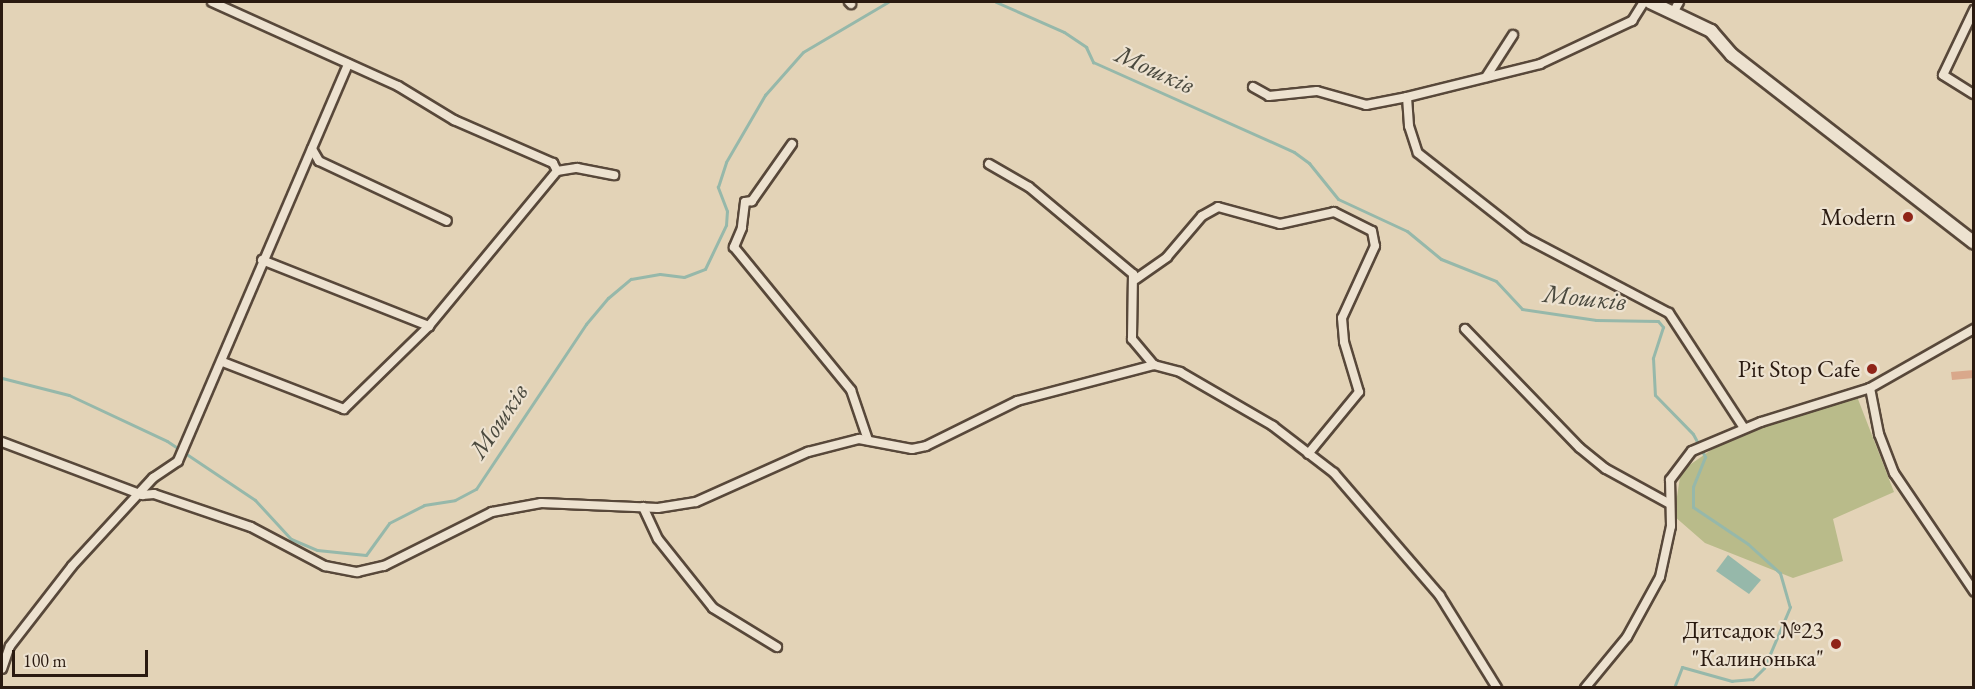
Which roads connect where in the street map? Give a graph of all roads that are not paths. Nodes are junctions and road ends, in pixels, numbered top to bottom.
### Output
1 (212, 2) edge
2 (1644, 2) edge
3 (1650, 2) edge
4 (1676, 6) edge
5 (1974, 10) edge
6 (1513, 35) dead end
7 (348, 64) junction
8 (1486, 77) junction
9 (1253, 87) dead end
10 (1974, 94) edge
11 (1407, 97) junction
12 (792, 144) dead end
13 (312, 149) junction
14 (989, 164) dead end
15 (557, 171) junction
16 (614, 175) dead end
17 (447, 221) dead end
18 (1974, 243) edge
19 (262, 260) junction
20 (1136, 279) junction
21 (429, 326) junction
22 (1465, 329) dead end
23 (1974, 329) edge
24 (223, 362) junction
25 (1154, 365) junction
26 (1869, 388) junction
27 (1744, 428) junction
28 (868, 440) junction
29 (2, 442) edge
30 (1308, 454) junction
31 (142, 495) junction
32 (1668, 502) junction
33 (644, 507) junction
34 (1974, 591) edge
35 (777, 647) dead end
36 (2, 669) edge
37 (1497, 687) edge
38 (1586, 687) edge

1 - 7 street
2 - 8 street
3 - 4 main road
4 - 18 main road
5 - 10 street
6 - 8 street
7 - 13 street
7 - 15 street
8 - 11 street
9 - 11 street
11 - 27 street
12 - 28 street
13 - 17 street
13 - 19 street
14 - 20 street
15 - 16 street
15 - 21 street
19 - 21 street
19 - 24 street
20 - 25 street
20 - 30 street
21 - 24 street
22 - 32 street
23 - 26 street
24 - 31 street
25 - 28 street
25 - 30 street
26 - 27 street
26 - 34 street
27 - 32 street
28 - 33 street
29 - 31 street
30 - 37 street
31 - 33 street
31 - 36 street
32 - 38 street
33 - 35 street

